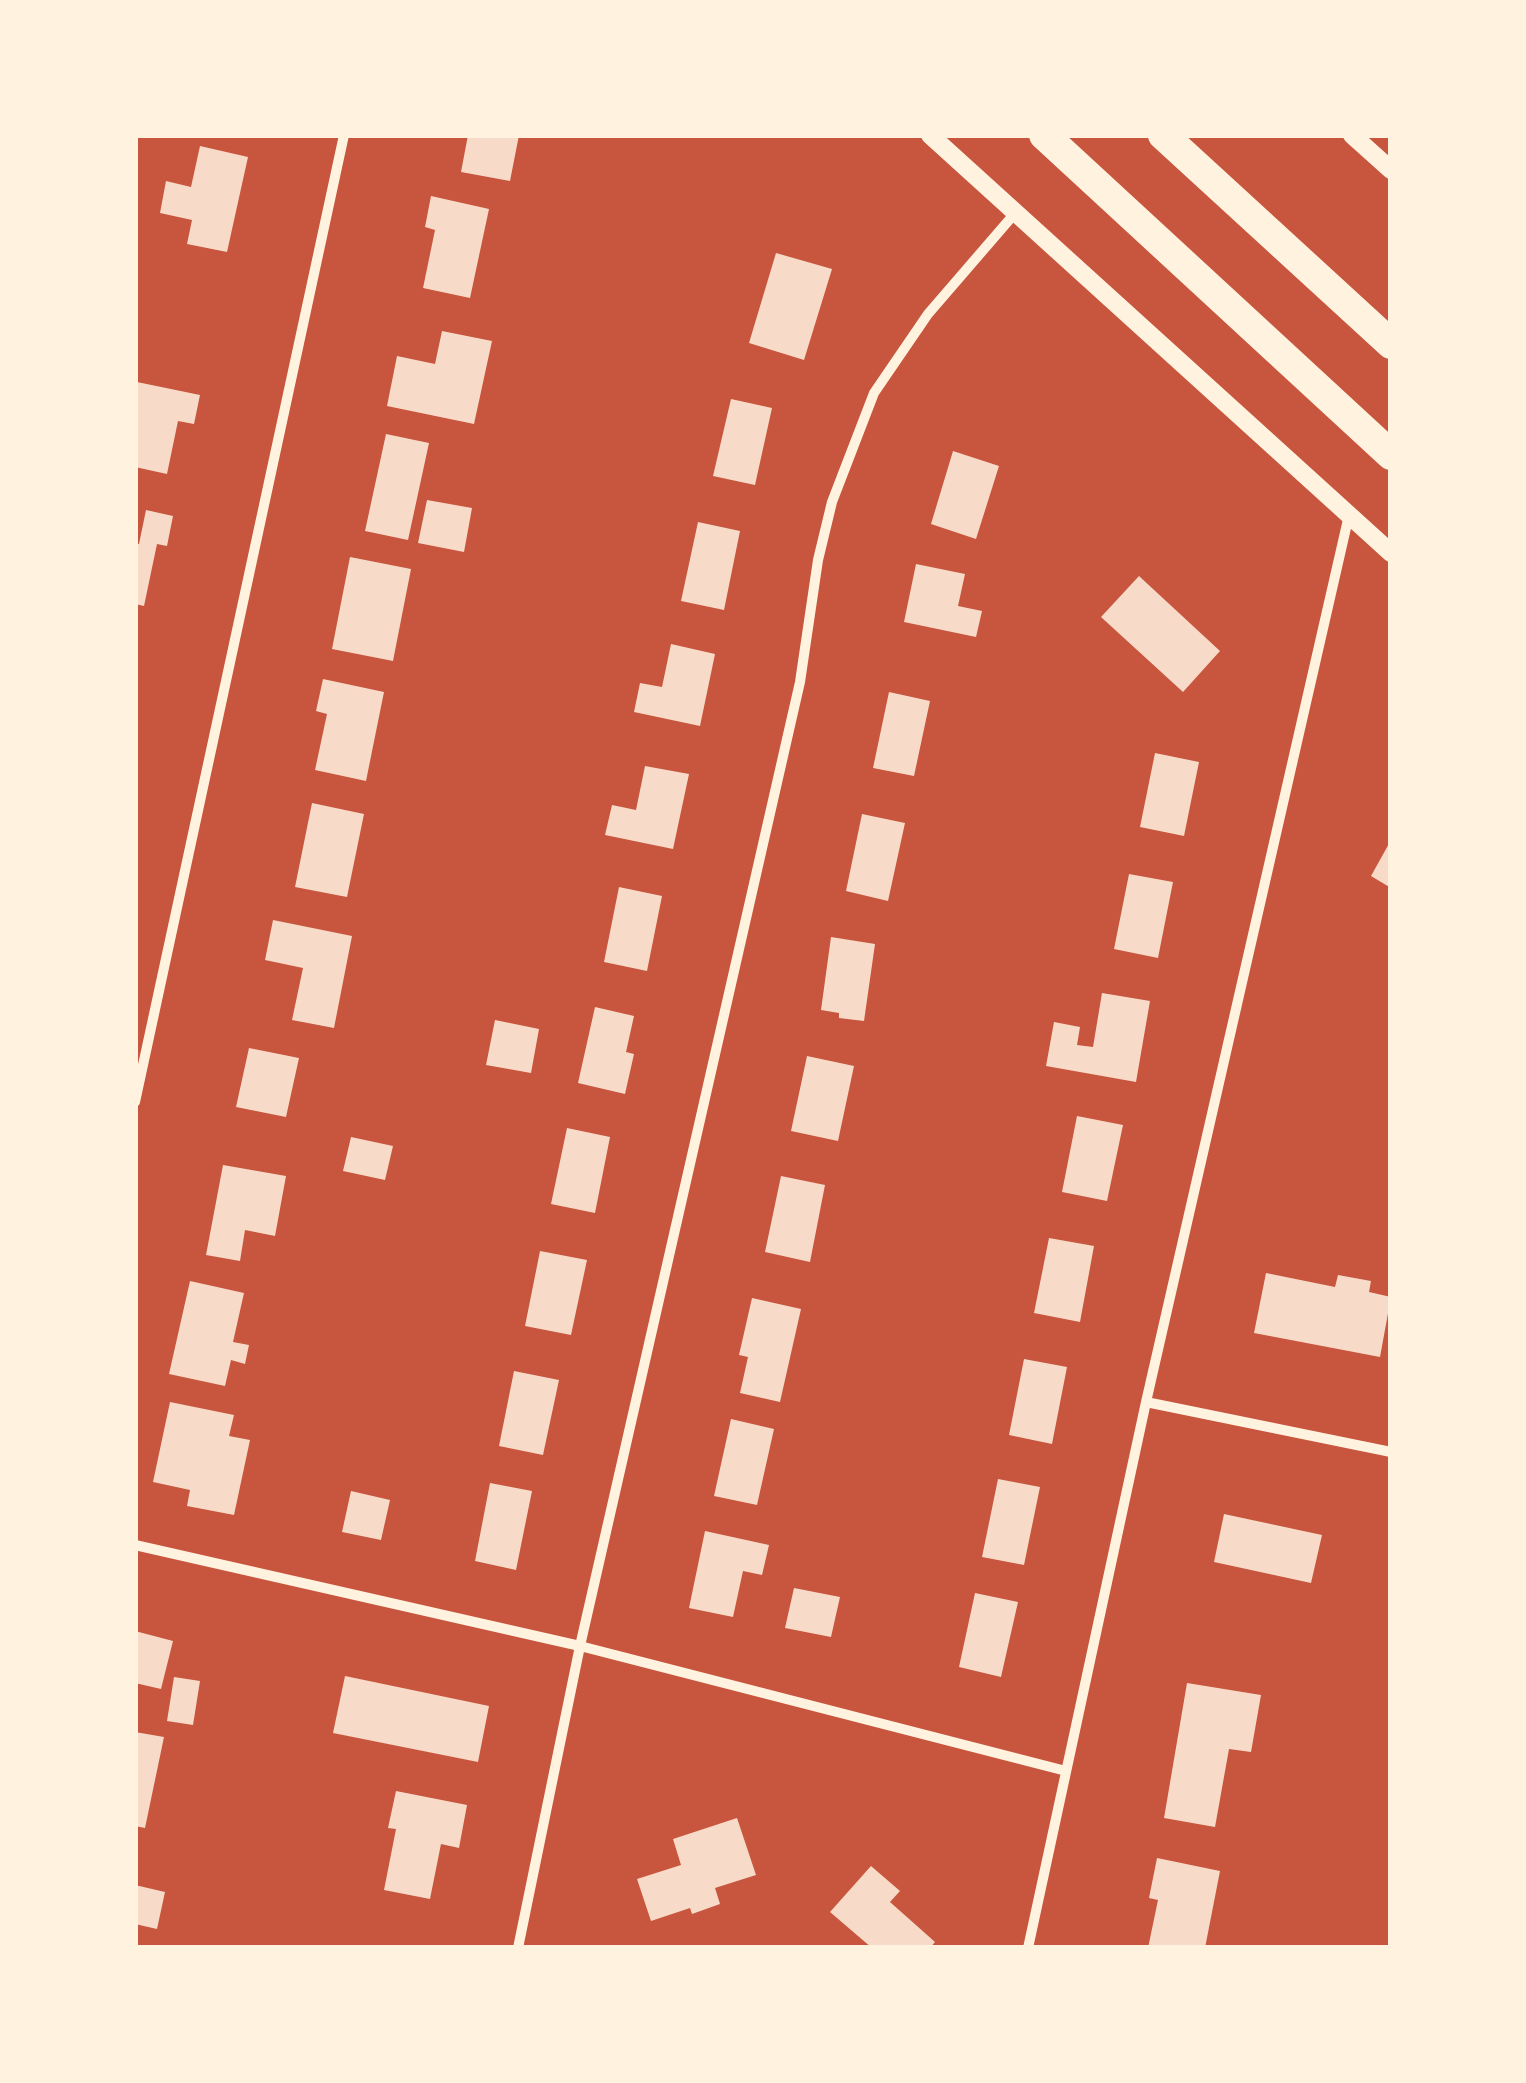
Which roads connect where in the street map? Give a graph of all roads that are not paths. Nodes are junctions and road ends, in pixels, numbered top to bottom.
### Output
1 (344, 135) edge
2 (930, 135) edge
3 (1044, 135) edge
4 (1163, 135) edge
5 (1352, 135) edge
6 (1391, 170) edge
7 (1016, 212) junction
8 (1391, 344) edge
9 (1391, 455) edge
10 (1349, 514) junction
11 (1391, 553) edge
12 (135, 1102) edge
13 (1146, 1402) junction
14 (1391, 1452) edge
15 (135, 1545) edge
16 (580, 1646) junction
17 (1066, 1771) junction
18 (518, 1948) edge
19 (1028, 1948) edge

1 - 12 street
2 - 7 street
3 - 9 highway
4 - 8 highway
5 - 6 street
7 - 10 street
7 - 16 street
10 - 11 street
10 - 13 street
13 - 14 street
13 - 17 street
15 - 16 street
16 - 17 street
16 - 18 street
17 - 19 street

